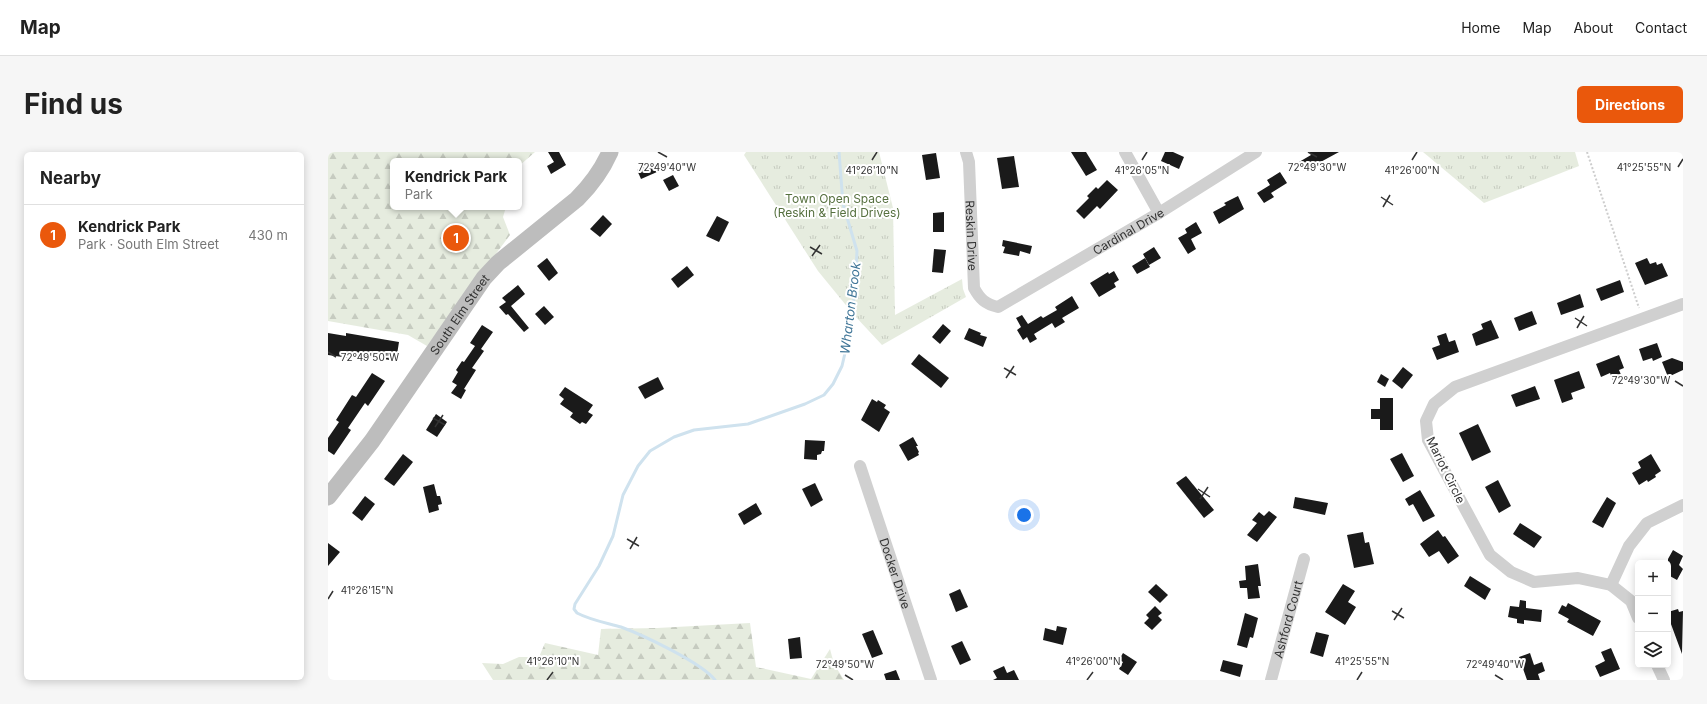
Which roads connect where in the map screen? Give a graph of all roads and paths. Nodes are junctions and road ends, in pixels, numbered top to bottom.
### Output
1 (610, 152) edge
2 (966, 152) edge
3 (1125, 152) edge
4 (1256, 152) edge
5 (1587, 152) edge
6 (1159, 213) junction
7 (1683, 304) edge
8 (998, 307) joint
9 (1642, 318) junction
10 (860, 466) dead end
11 (328, 497) edge
12 (1683, 505) edge
13 (1304, 559) dead end
14 (1611, 585) junction
15 (1635, 611) edge
16 (1658, 668) edge
17 (931, 680) edge
18 (1271, 680) edge
19 (1664, 680) edge

1 - 11 main road, South Elm Street
2 - 8 street, Reskin Drive
3 - 6 street
4 - 6 street, Cardinal Drive
5 - 9 path
6 - 8 street, Cardinal Drive
7 - 9 street, Mariot Circle
9 - 14 street, Mariot Circle
10 - 17 street, Docker Drive
12 - 14 street
13 - 18 street, Ashford Court
14 - 15 street, Mariot Circle
16 - 19 street

